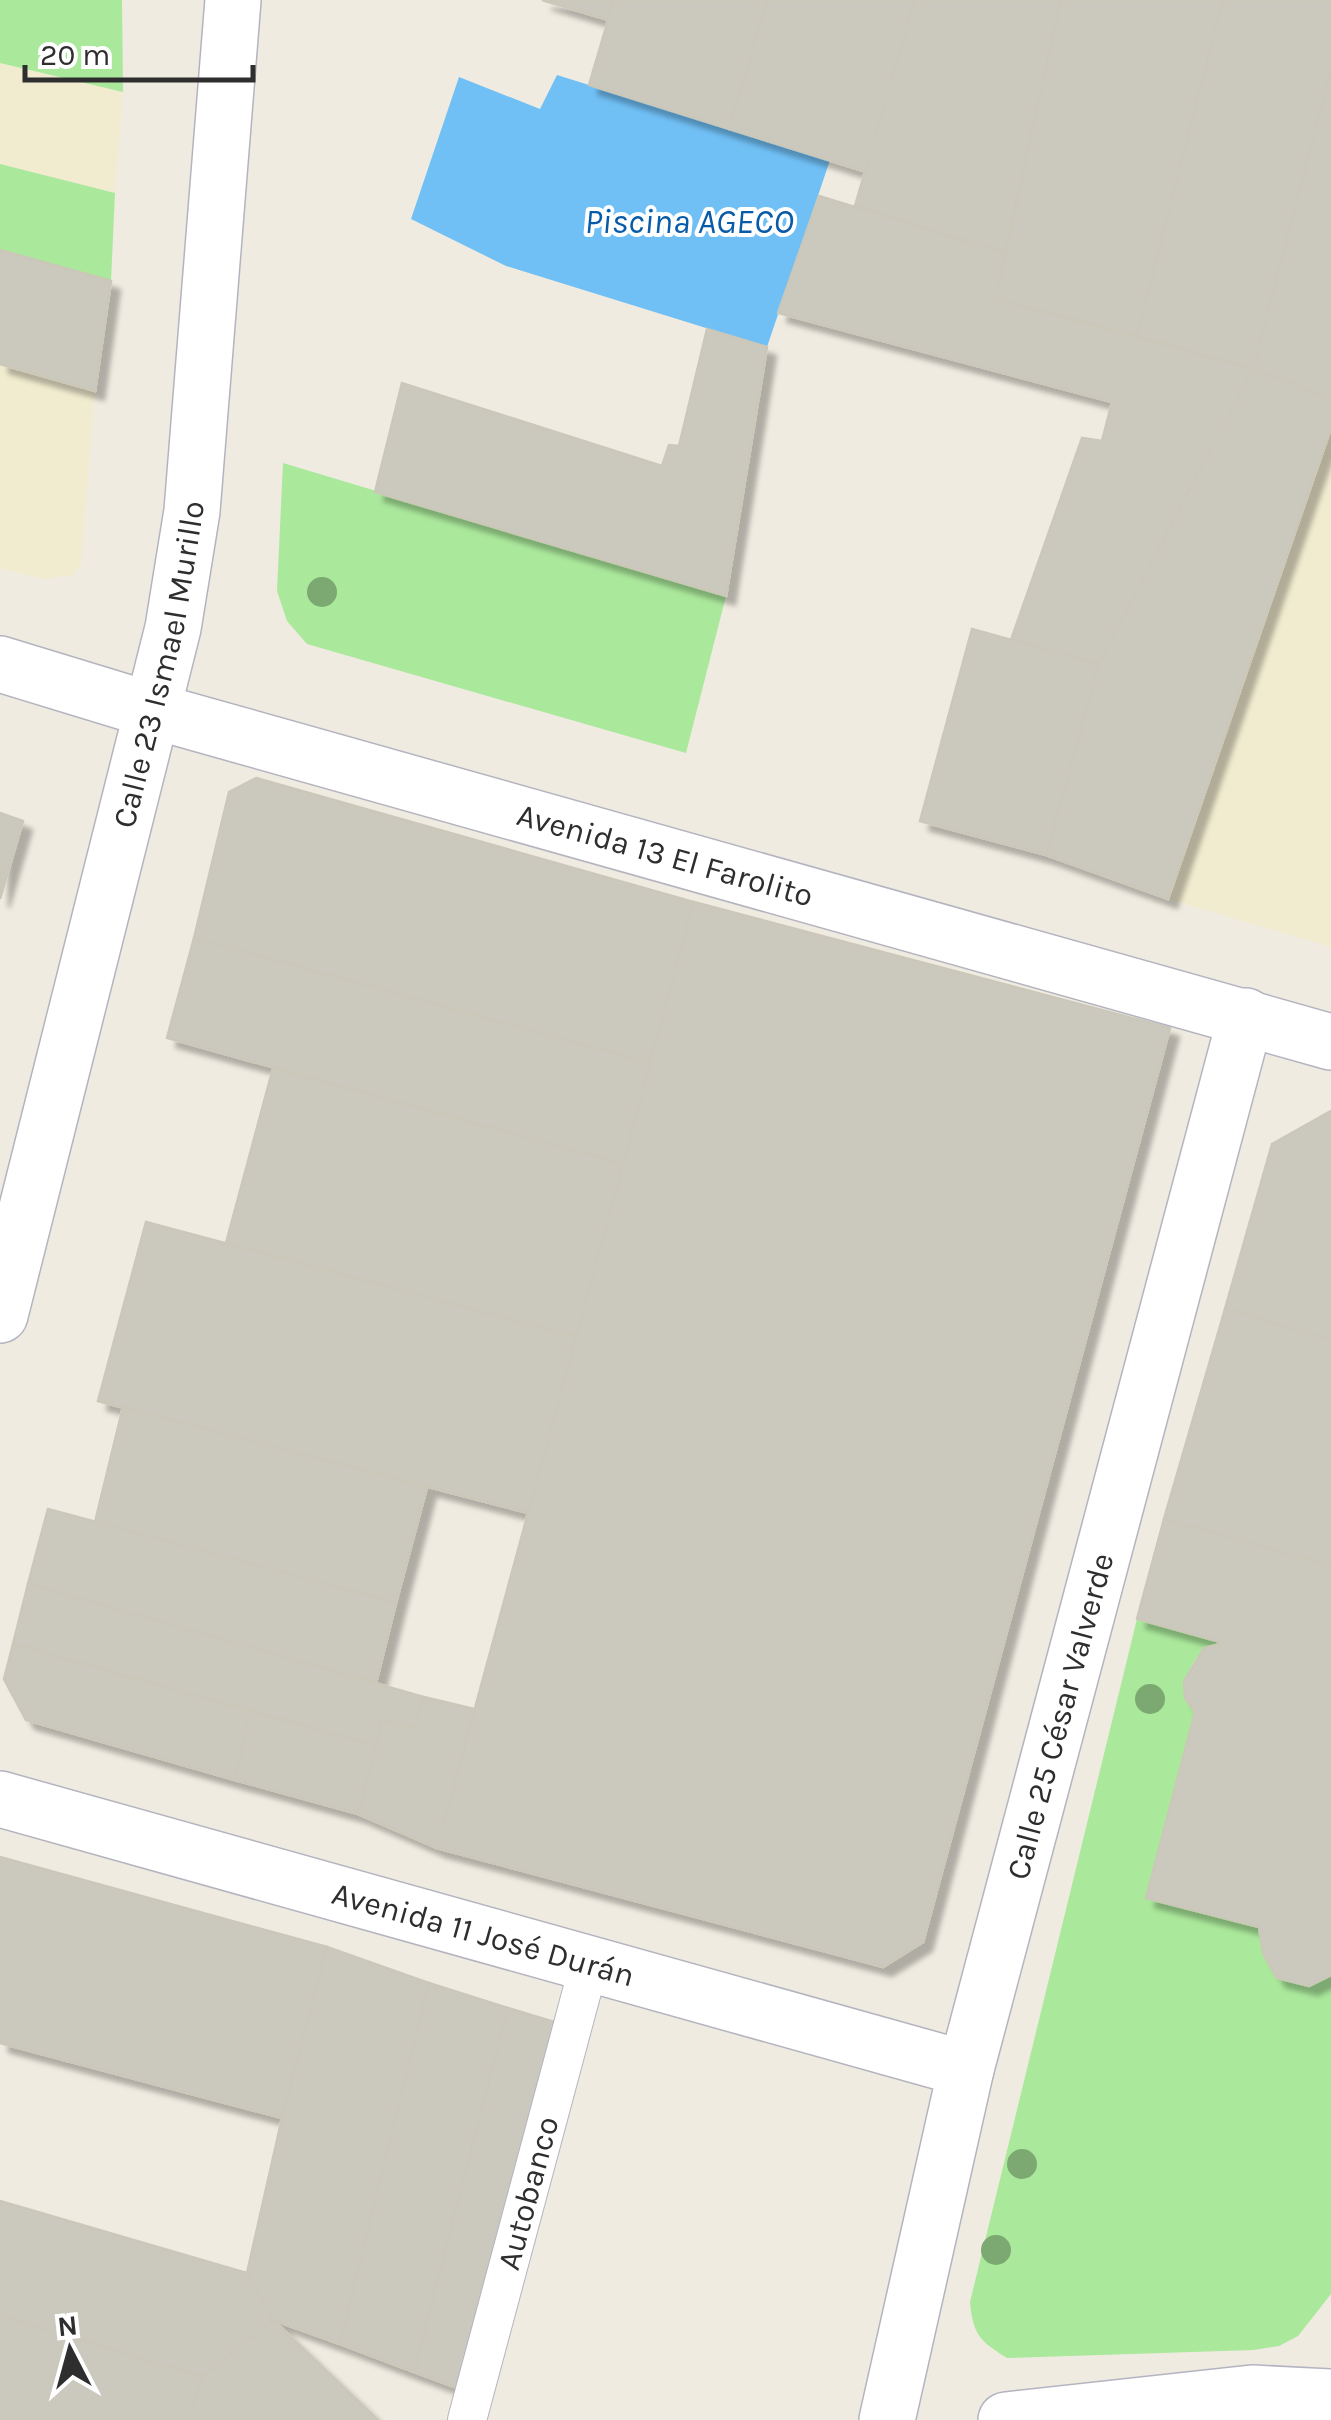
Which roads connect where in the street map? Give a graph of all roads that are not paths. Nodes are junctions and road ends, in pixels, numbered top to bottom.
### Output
1 (233, 0) edge
2 (0, 664) edge
3 (154, 711) junction
4 (1246, 1016) junction
5 (1331, 1042) edge
6 (0, 1315) edge
7 (0, 1799) edge
8 (589, 1965) junction
9 (966, 2069) junction
10 (1327, 2389) edge
11 (467, 2420) edge
12 (887, 2420) edge
13 (1006, 2420) edge

1 - 3 street, Calle 23 Ismael Murillo
2 - 3 street, Avenida 13 El Farolito
3 - 4 street, Avenida 13 El Farolito
3 - 6 street, Calle 23 Ismael Murillo
4 - 5 street, Avenida 13 El Farolito
4 - 9 street, Calle 25 César Valverde
7 - 8 street, Avenida 11 José Durán
8 - 9 street, Avenida 11 José Durán
8 - 11 lane, Autobanco
9 - 12 street, Calle 25 César Valverde
10 - 13 street

